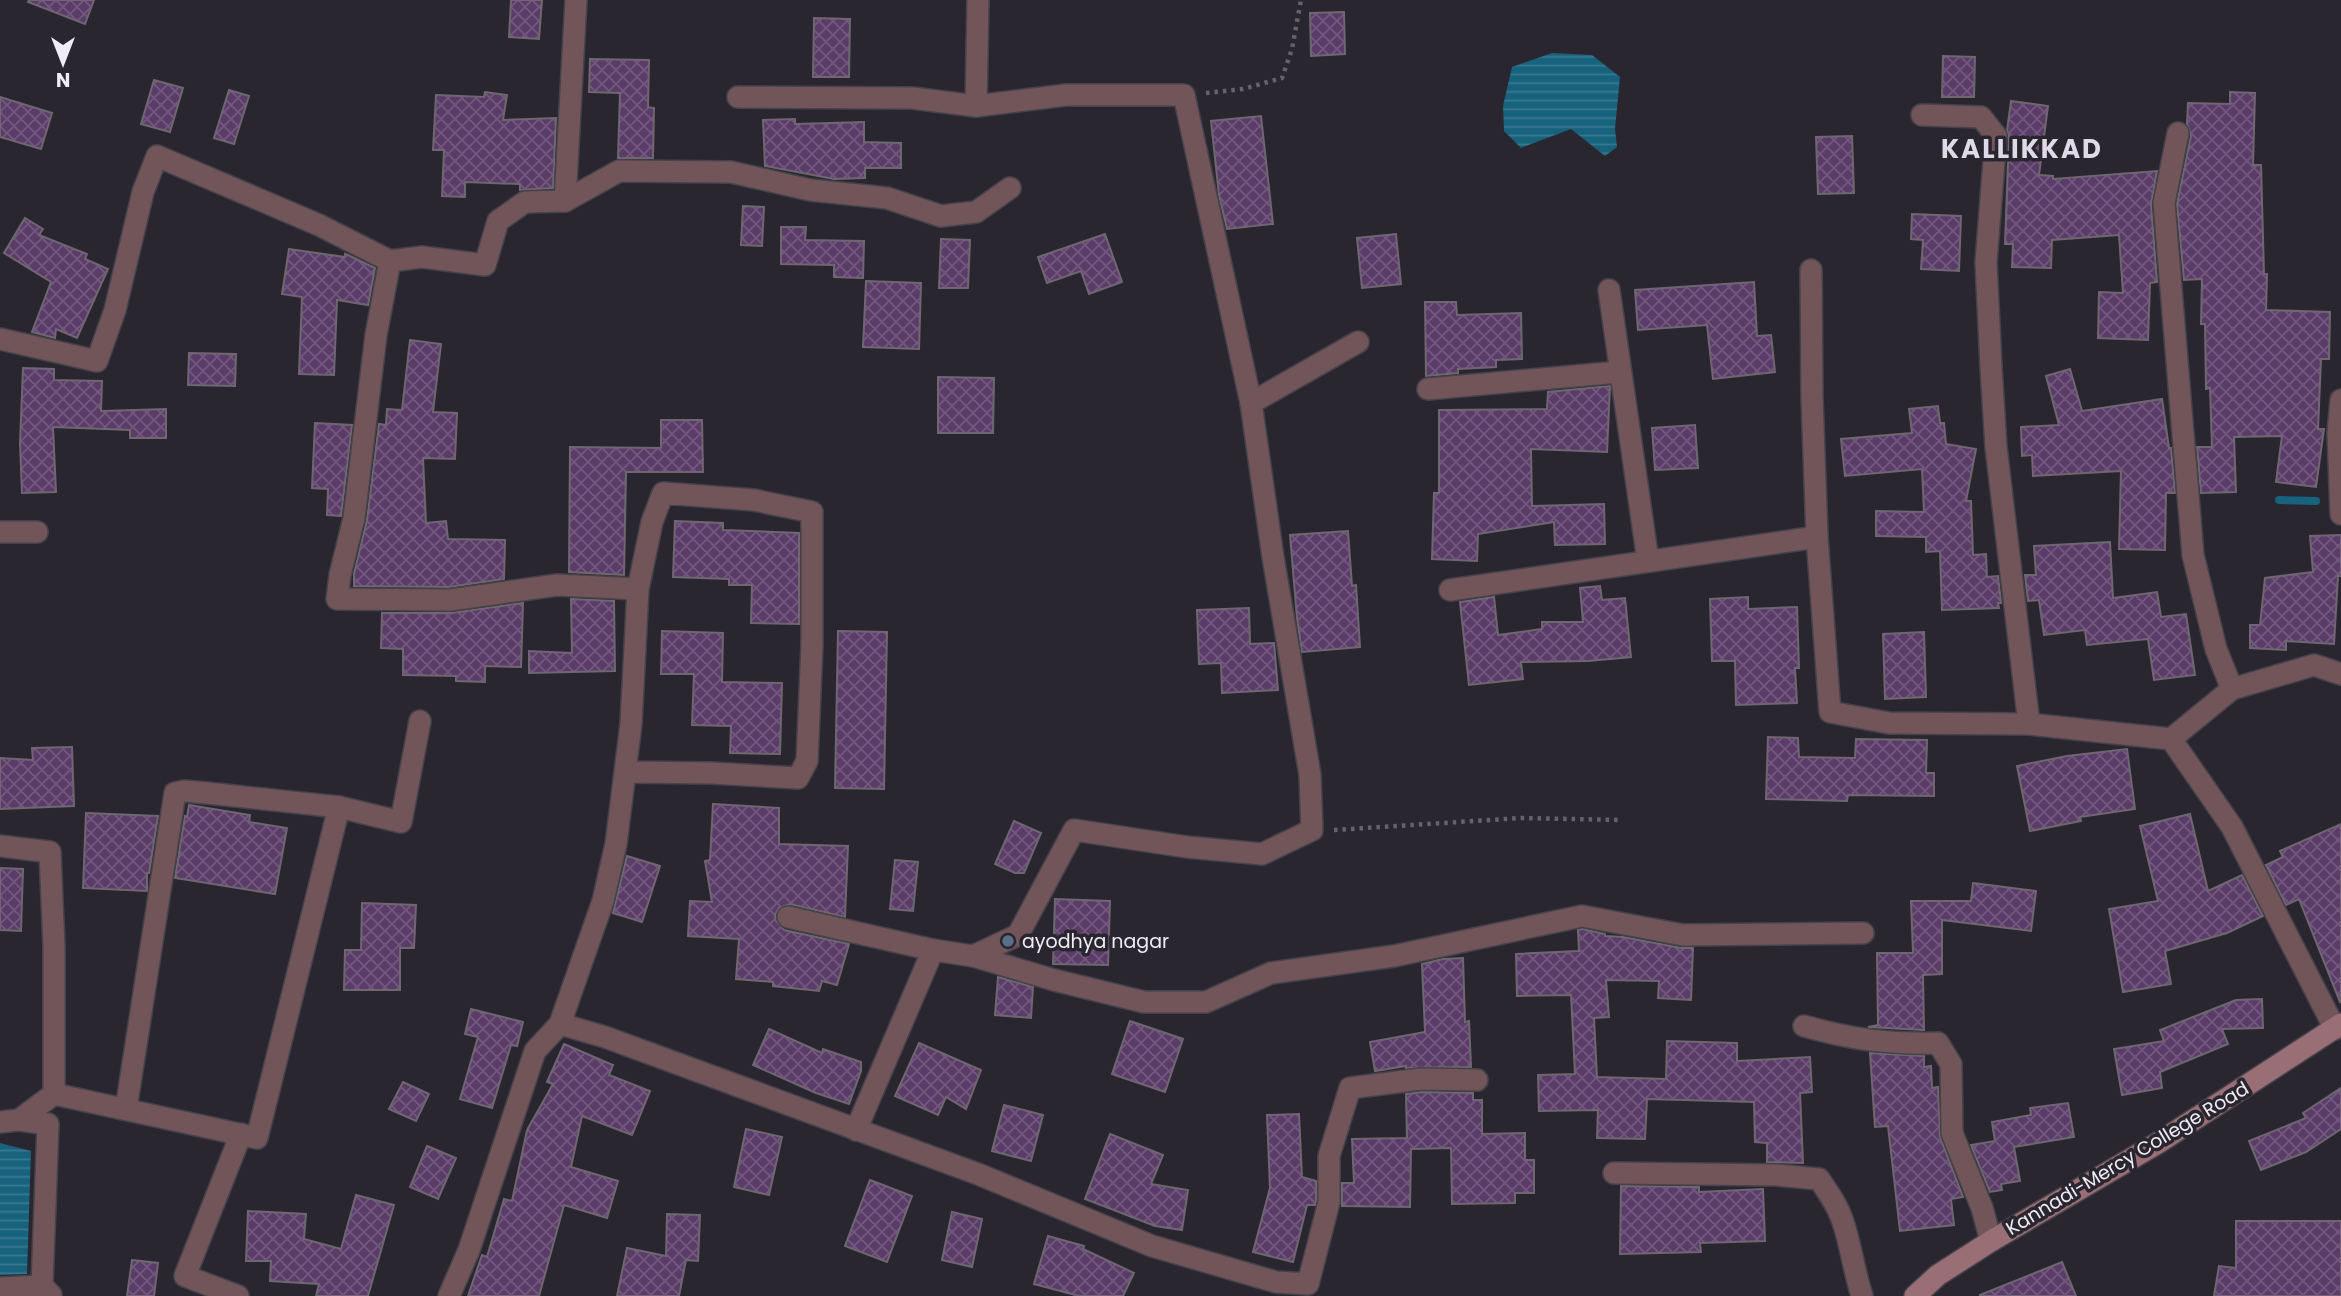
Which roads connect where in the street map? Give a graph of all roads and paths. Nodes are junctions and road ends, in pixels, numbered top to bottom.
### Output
1 (576, 0) edge
2 (978, 0) edge
3 (1301, 0) edge
4 (1184, 95) junction
5 (738, 97) dead end
6 (976, 106) junction
7 (1922, 115) dead end
8 (2178, 133) dead end
9 (1010, 188) dead end
10 (565, 201) junction
11 (390, 261) junction
12 (1811, 270) dead end
13 (1609, 290) dead end
14 (0, 339) edge
15 (1358, 342) dead end
16 (1620, 372) junction
17 (1428, 388) dead end
18 (2341, 400) edge
19 (1251, 403) junction
20 (2341, 514) edge
21 (0, 532) edge
22 (37, 532) dead end
23 (1817, 537) junction
24 (1648, 561) junction
25 (638, 589) junction
26 (1450, 590) dead end
27 (2341, 674) edge
28 (2232, 689) junction
29 (421, 721) dead end
30 (2029, 724) junction
31 (2171, 739) junction
32 (625, 772) junction
33 (339, 807) junction
34 (1622, 820) dead end
35 (1312, 830) junction
36 (0, 846) edge
37 (788, 917) dead end
38 (1863, 933) dead end
39 (933, 950) junction
40 (972, 956) junction
41 (560, 1024) junction
42 (1804, 1026) dead end
43 (2338, 1026) edge
44 (1478, 1080) dead end
45 (54, 1094) junction
46 (126, 1109) junction
47 (9, 1121) edge
48 (856, 1130) junction
49 (241, 1134) junction
50 (1614, 1173) dead end
51 (1991, 1241) junction
52 (0, 1287) edge
53 (1308, 1290) edge
54 (47, 1291) edge
55 (238, 1296) edge
56 (449, 1296) edge
57 (1862, 1296) edge
58 (1915, 1296) edge

1 - 10 street
2 - 6 street
3 - 4 path
4 - 6 street
4 - 19 street
5 - 6 street
7 - 30 street
8 - 28 street
9 - 10 street
10 - 11 street
11 - 14 street
11 - 25 street
12 - 23 street
13 - 16 street
15 - 19 street
16 - 17 street
16 - 24 street
18 - 20 street
19 - 35 street
21 - 22 street
23 - 24 street
23 - 30 street
24 - 26 street
25 - 32 street
25 - 32 street
27 - 28 street
28 - 31 street
29 - 33 street
30 - 31 street
31 - 43 street
32 - 41 street
33 - 46 street
33 - 49 street
34 - 35 path
35 - 40 street
36 - 45 street
37 - 39 street
38 - 40 street
39 - 40 street
39 - 48 street
41 - 48 street
41 - 56 street
42 - 51 street
43 - 51 main road, Kannadi-Mercy College Road
44 - 53 street
45 - 46 street
45 - 47 street
46 - 49 street
47 - 54 street
48 - 53 street
49 - 55 street
50 - 57 street
51 - 58 main road, Kannadi-Mercy College Road
52 - 54 street

